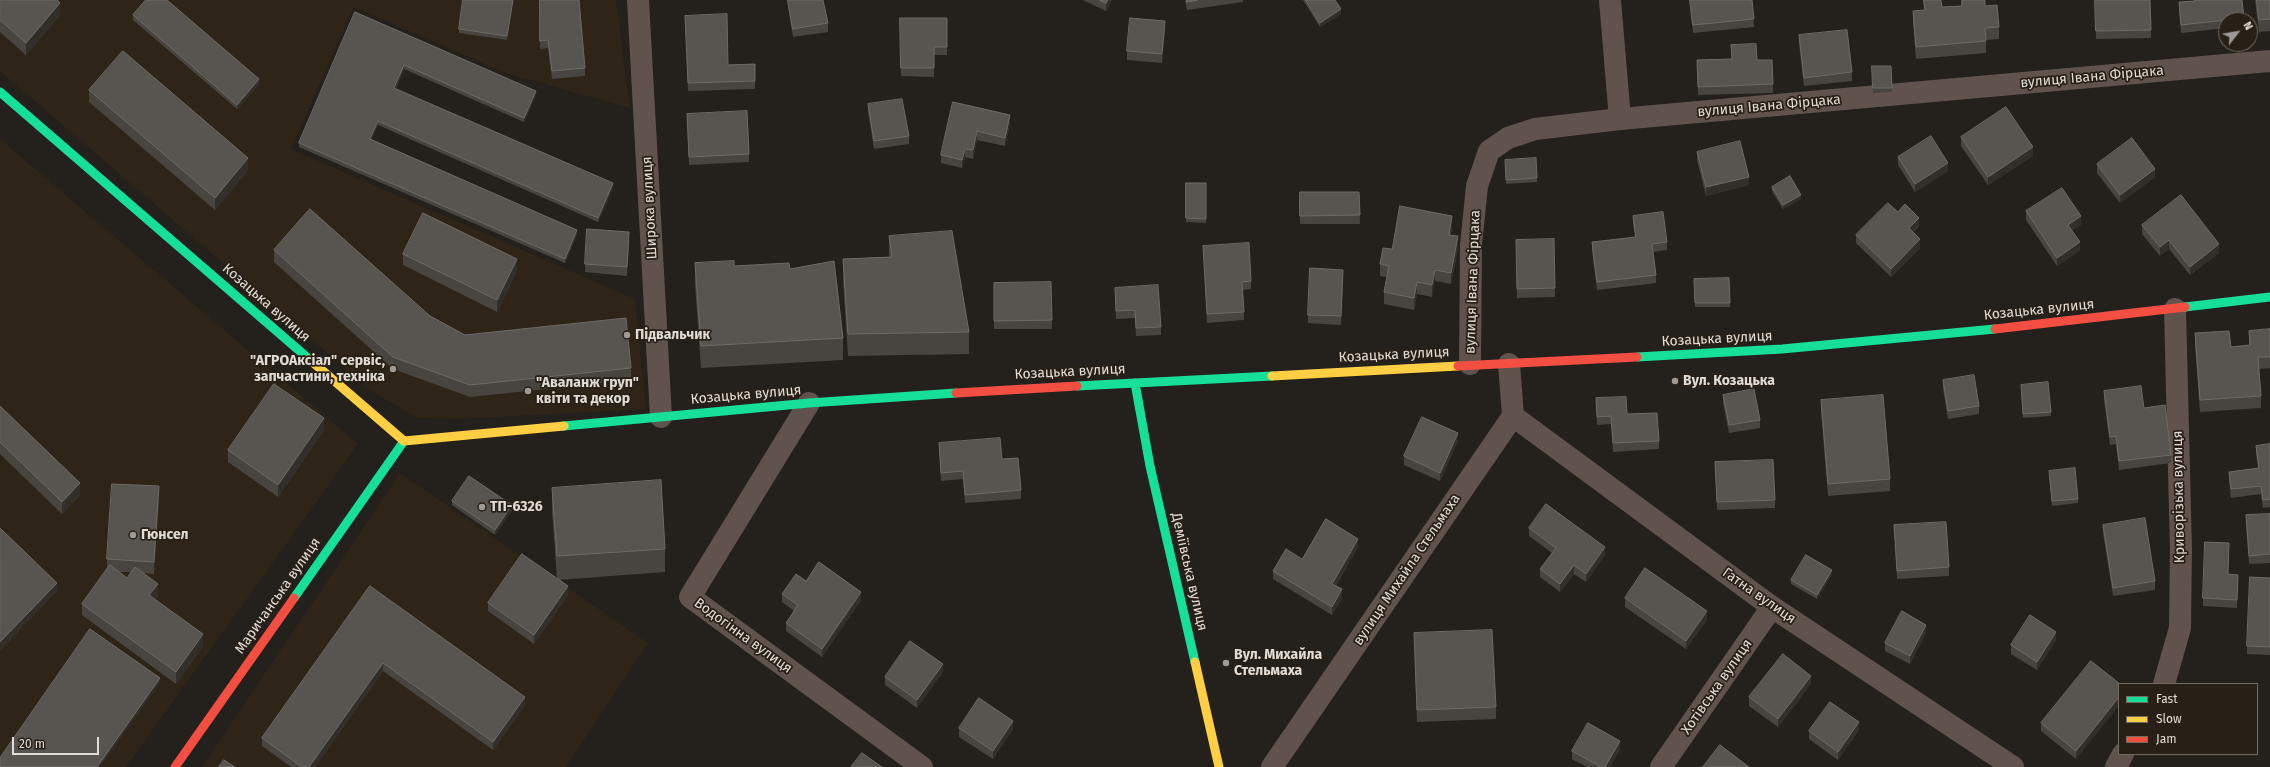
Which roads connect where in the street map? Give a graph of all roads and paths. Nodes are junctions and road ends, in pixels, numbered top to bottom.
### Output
1 (638, 0) edge
2 (1610, 0) edge
3 (2270, 61) edge
4 (0, 92) edge
5 (1620, 119) junction
6 (2270, 297) edge
7 (2175, 309) junction
8 (1470, 364) junction
9 (1509, 364) junction
10 (1135, 383) junction
11 (809, 403) junction
12 (1513, 416) junction
13 (661, 417) junction
14 (404, 441) junction
15 (1772, 607) junction
16 (2164, 683) edge
17 (2123, 755) edge
18 (175, 767) edge
19 (922, 767) edge
20 (1219, 767) edge
21 (1272, 767) edge
22 (1661, 767) edge
23 (2013, 767) edge
24 (2116, 767) edge

1 - 13 street, Широка вулиця
2 - 5 street
3 - 5 street, вулиця Івана Фірцака
4 - 14 street, Козацька вулиця
5 - 8 street, вулиця Івана Фірцака
6 - 7 street, Козацька вулиця
7 - 9 street, Козацька вулиця
7 - 16 street, Криворізька вулиця
8 - 9 street, Козацька вулиця
8 - 10 street, Козацька вулиця
9 - 12 street
10 - 11 street, Козацька вулиця
10 - 20 street, Деміївська вулиця
11 - 13 street, Козацька вулиця
11 - 19 street, Водогінна вулиця
12 - 15 street, Гатна вулиця
12 - 21 street, вулиця Михайла Стельмаха
13 - 14 street, Козацька вулиця
14 - 18 street, Маричанська вулиця
15 - 22 street, Хотівська вулиця
15 - 23 street, Гатна вулиця
17 - 24 street

